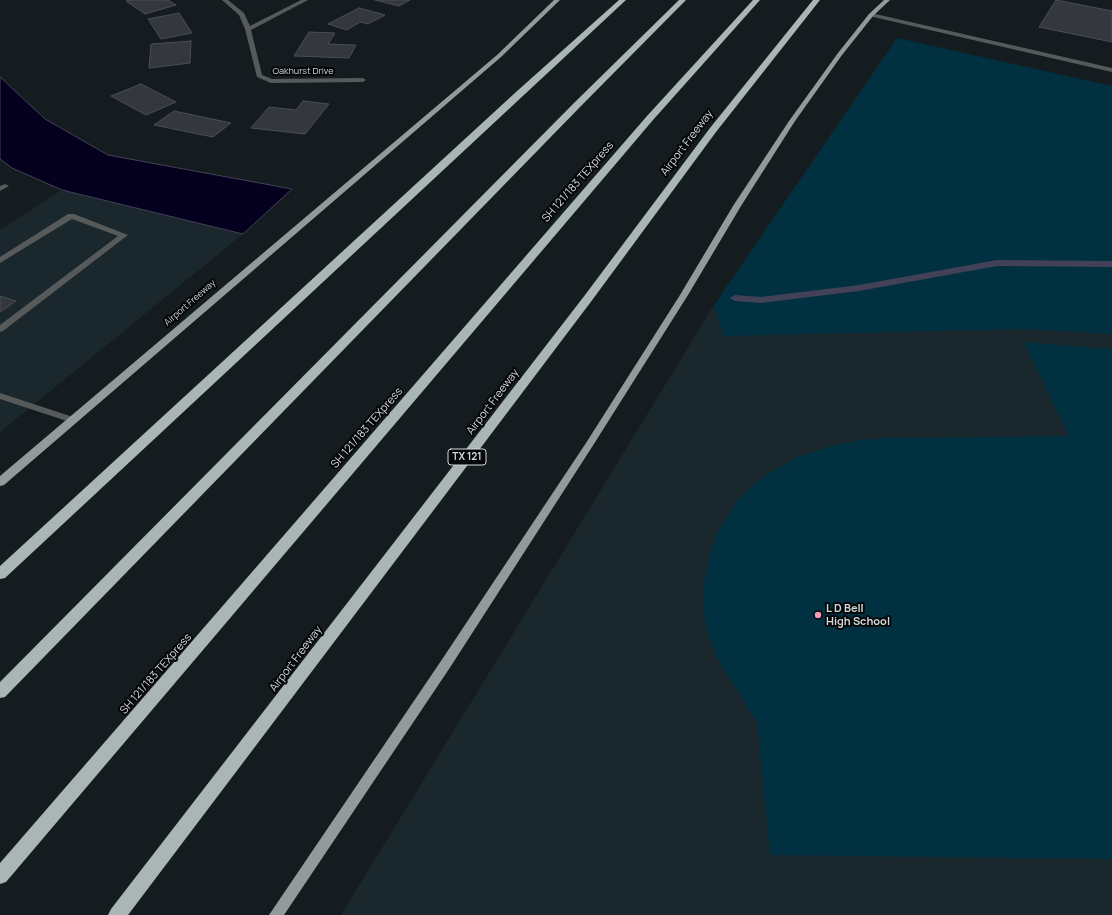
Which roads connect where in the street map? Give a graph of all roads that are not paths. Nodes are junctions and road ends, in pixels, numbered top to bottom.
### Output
1 (225, 0) edge
2 (305, 0) edge
3 (557, 0) edge
4 (623, 0) edge
5 (683, 0) edge
6 (757, 0) edge
7 (817, 0) edge
8 (887, 0) edge
9 (871, 15) junction
10 (248, 29) junction
11 (1112, 70) edge
12 (363, 80) dead end
13 (0, 261) edge
14 (0, 329) edge
15 (0, 396) edge
16 (73, 420) junction
17 (0, 482) edge
18 (0, 574) edge
19 (0, 692) edge
20 (0, 876) edge
21 (117, 915) edge
22 (276, 915) edge

1 - 10 street, Oakhurst Drive
2 - 10 street
3 - 16 main road, Airport Freeway
4 - 18 highway
5 - 19 highway
6 - 20 highway, SH 121/183 TEXpress
7 - 21 highway, Airport Freeway / TX 121
8 - 9 main road
9 - 11 street
9 - 22 main road
10 - 12 street, Oakhurst Drive
13 - 14 street
15 - 16 street
16 - 17 main road, Airport Freeway

